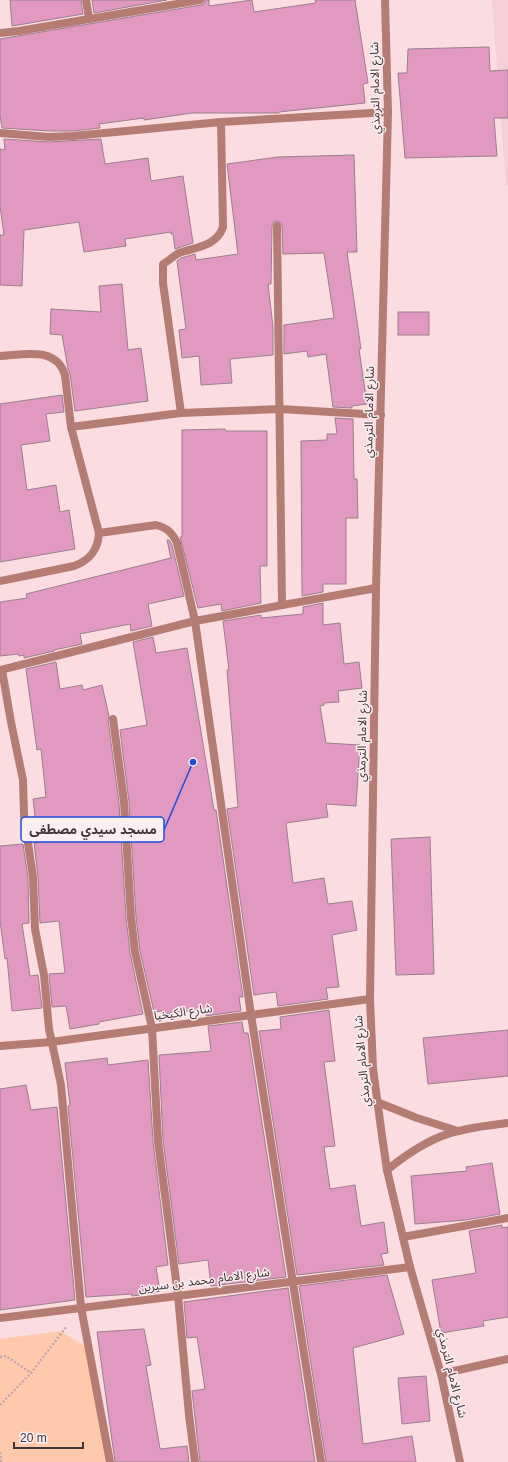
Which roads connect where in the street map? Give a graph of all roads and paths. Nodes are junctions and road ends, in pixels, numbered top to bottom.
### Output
1 (86, 0) edge
2 (200, 0) edge
3 (385, 0) edge
4 (166, 3) edge
5 (89, 18) junction
6 (0, 33) edge
7 (388, 112) junction
8 (221, 122) junction
9 (0, 133) edge
10 (277, 226) dead end
11 (0, 356) edge
12 (280, 409) junction
13 (181, 413) junction
14 (381, 415) junction
15 (71, 427) junction
16 (99, 533) junction
17 (0, 581) edge
18 (376, 588) junction
19 (282, 605) junction
20 (195, 620) junction
21 (1, 670) edge
22 (113, 719) dead end
23 (370, 999) junction
24 (251, 1014) junction
25 (152, 1028) junction
26 (51, 1042) junction
27 (0, 1046) edge
28 (378, 1102) junction
29 (508, 1123) edge
30 (458, 1131) junction
31 (387, 1170) junction
32 (508, 1218) edge
33 (403, 1237) junction
34 (410, 1267) junction
35 (293, 1282) junction
36 (178, 1296) junction
37 (81, 1308) junction
38 (0, 1318) edge
39 (0, 1357) edge
40 (508, 1359) edge
41 (32, 1373) junction
42 (441, 1374) junction
43 (0, 1405) edge
44 (0, 1452) edge
45 (1, 1462) edge
46 (110, 1462) edge
47 (195, 1462) edge
48 (321, 1462) edge
49 (460, 1462) edge

1 - 5 street
2 - 4 street
3 - 7 street, شارع الامام الترمذي
4 - 5 street
5 - 6 street
7 - 8 street
7 - 14 street, شارع الامام الترمذي
8 - 9 street
8 - 13 street
10 - 12 street
11 - 15 street
12 - 13 street
12 - 14 street
12 - 19 street
13 - 15 street
14 - 18 street, شارع الامام الترمذي
15 - 16 street
16 - 17 street
16 - 20 street
18 - 19 street
18 - 23 street, شارع الامام الترمذي
19 - 20 street
20 - 21 street
20 - 24 street
21 - 26 street
22 - 25 street
23 - 24 street, شارع الكيخيا
23 - 28 street, شارع الامام الترمذي
24 - 25 street, شارع الكيخيا
24 - 35 street
25 - 26 street, شارع الكيخيا
25 - 36 street
26 - 27 street, شارع الكيخيا
26 - 37 street
28 - 30 street
28 - 31 street, شارع الامام الترمذي
29 - 30 street
30 - 31 street
31 - 33 street, شارع الامام الترمذي
32 - 33 street
33 - 34 street, شارع الامام الترمذي
34 - 35 street, شارع الامام محمد بن سيرين
34 - 42 street, شارع الامام الترمذي
35 - 36 street, شارع الامام محمد بن سيرين
35 - 48 street
36 - 37 street, شارع الامام محمد بن سيرين
36 - 47 street
37 - 38 street, شارع الامام محمد بن سيرين
37 - 41 path
37 - 46 street
39 - 41 path
40 - 42 street
41 - 43 path
42 - 49 street, شارع الامام الترمذي
44 - 45 path

